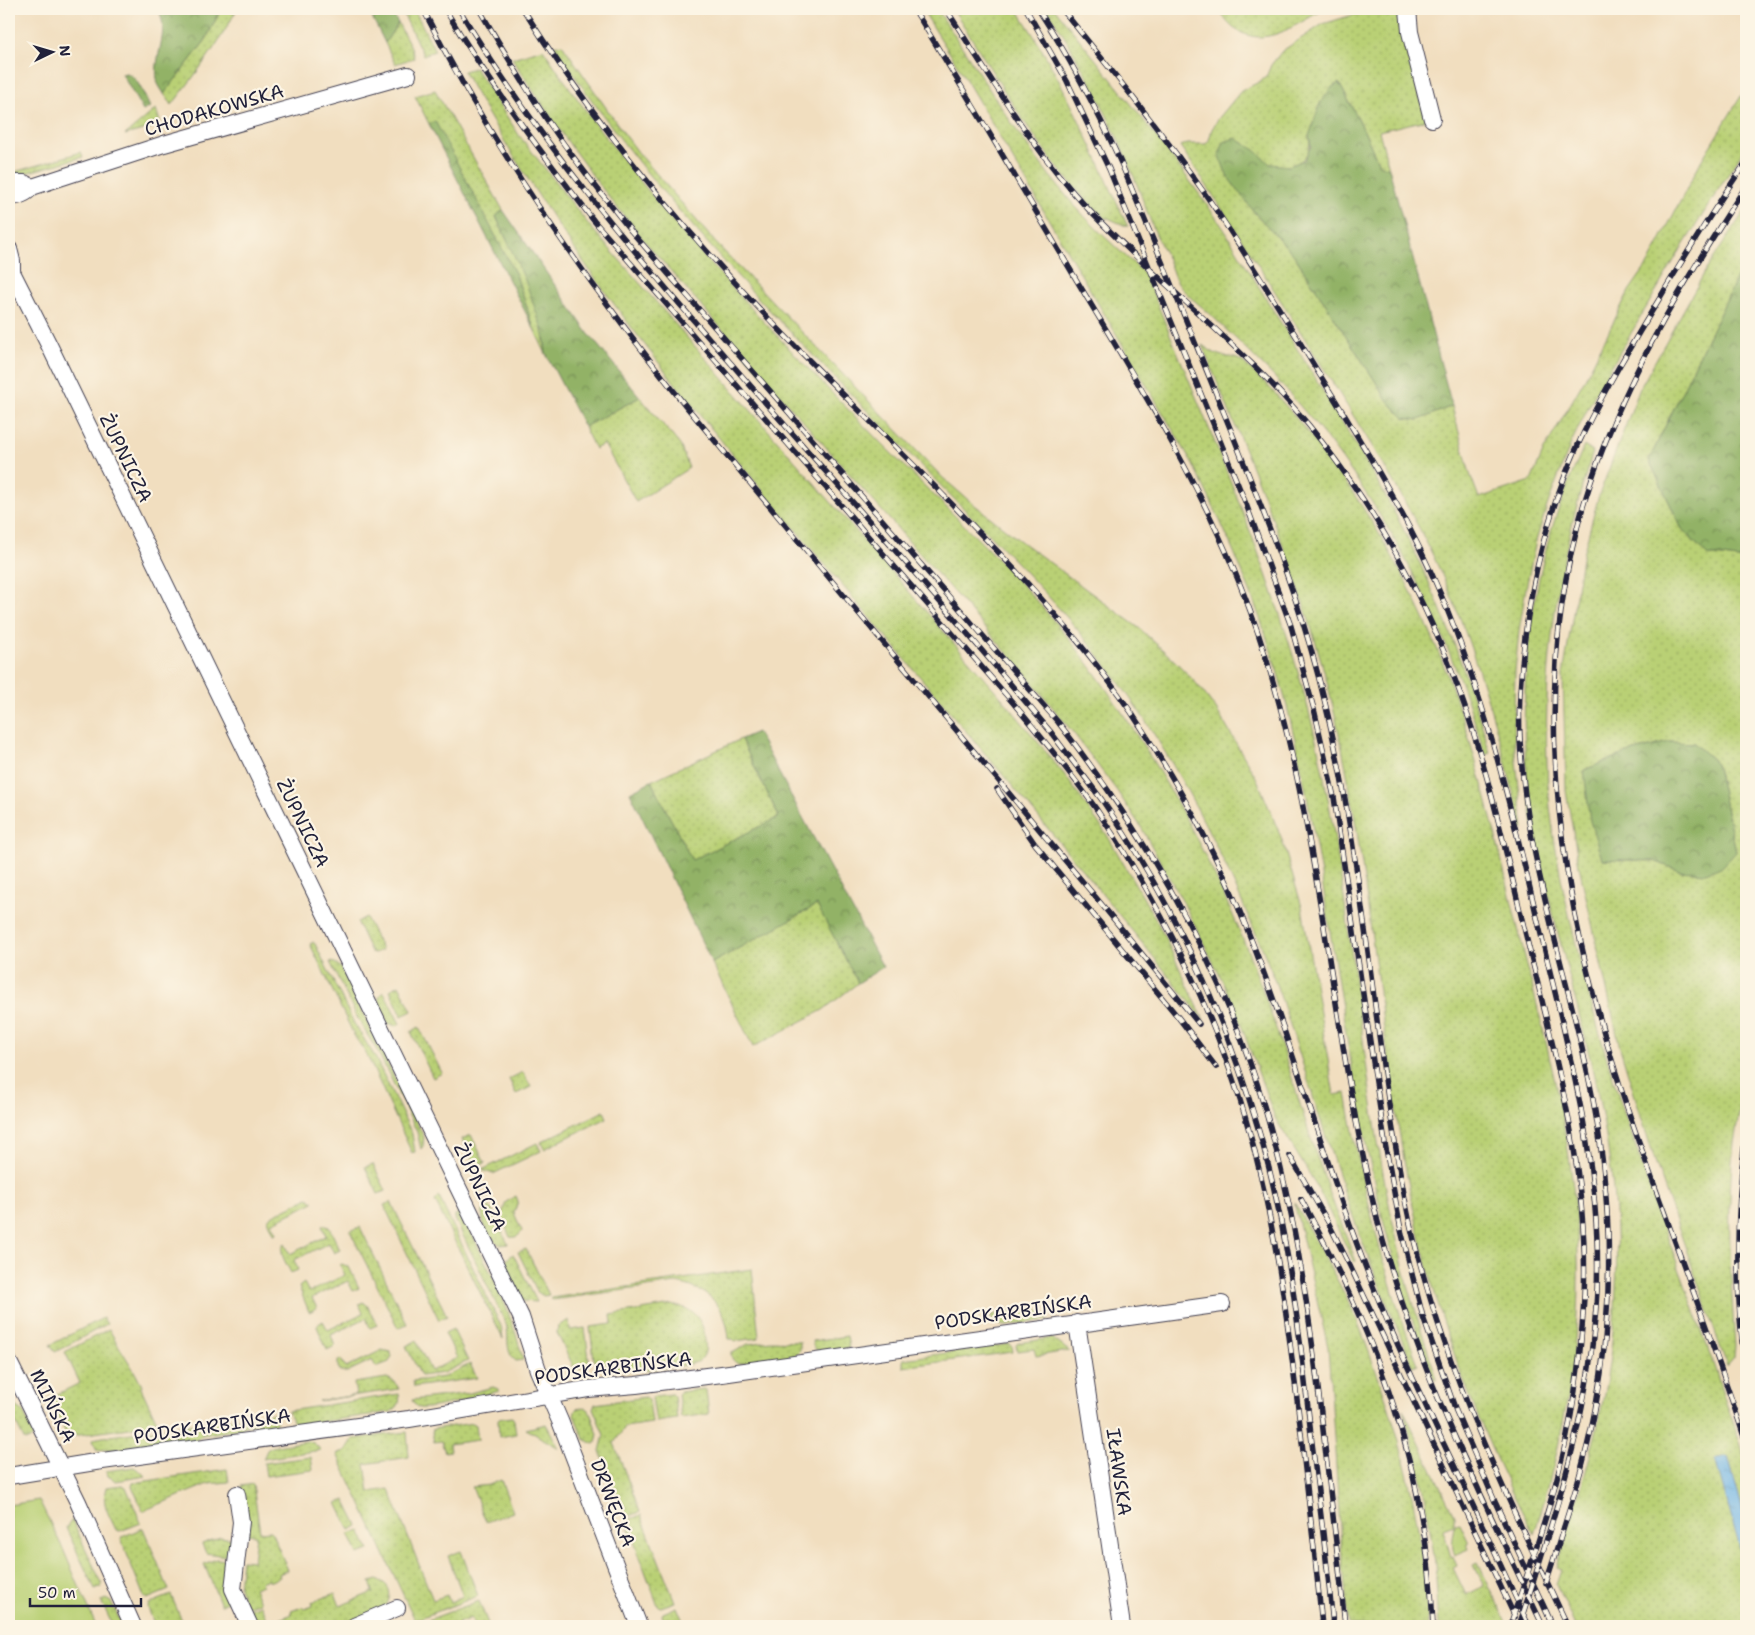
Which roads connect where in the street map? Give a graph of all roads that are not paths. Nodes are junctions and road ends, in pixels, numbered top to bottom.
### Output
1 (1408, 9) edge
2 (408, 75) dead end
3 (1432, 119) dead end
4 (9, 183) edge
5 (32, 187) junction
6 (9, 197) edge
7 (9, 249) edge
8 (10, 270) edge
9 (1222, 1304) dead end
10 (1077, 1323) junction
11 (9, 1362) edge
12 (548, 1395) junction
13 (61, 1468) junction
14 (9, 1476) edge
15 (237, 1494) dead end
16 (398, 1608) dead end
17 (133, 1626) edge
18 (250, 1626) edge
19 (354, 1626) edge
20 (639, 1626) edge
21 (1122, 1626) edge

1 - 3 street
2 - 5 street, CHODAKOWSKA
4 - 5 street, CHODAKOWSKA
5 - 6 street, CHODAKOWSKA
7 - 8 street, ŻUPNICZA
8 - 12 street, ŻUPNICZA
9 - 10 street, PODSKARBIŃSKA
10 - 12 street, PODSKARBIŃSKA
10 - 21 street, IŁAWSKA
11 - 13 street, MIŃSKA
12 - 13 street, PODSKARBIŃSKA
12 - 20 street, DRWĘCKA
13 - 14 street, PODSKARBIŃSKA
13 - 17 street, MIŃSKA
15 - 18 street
16 - 19 street

